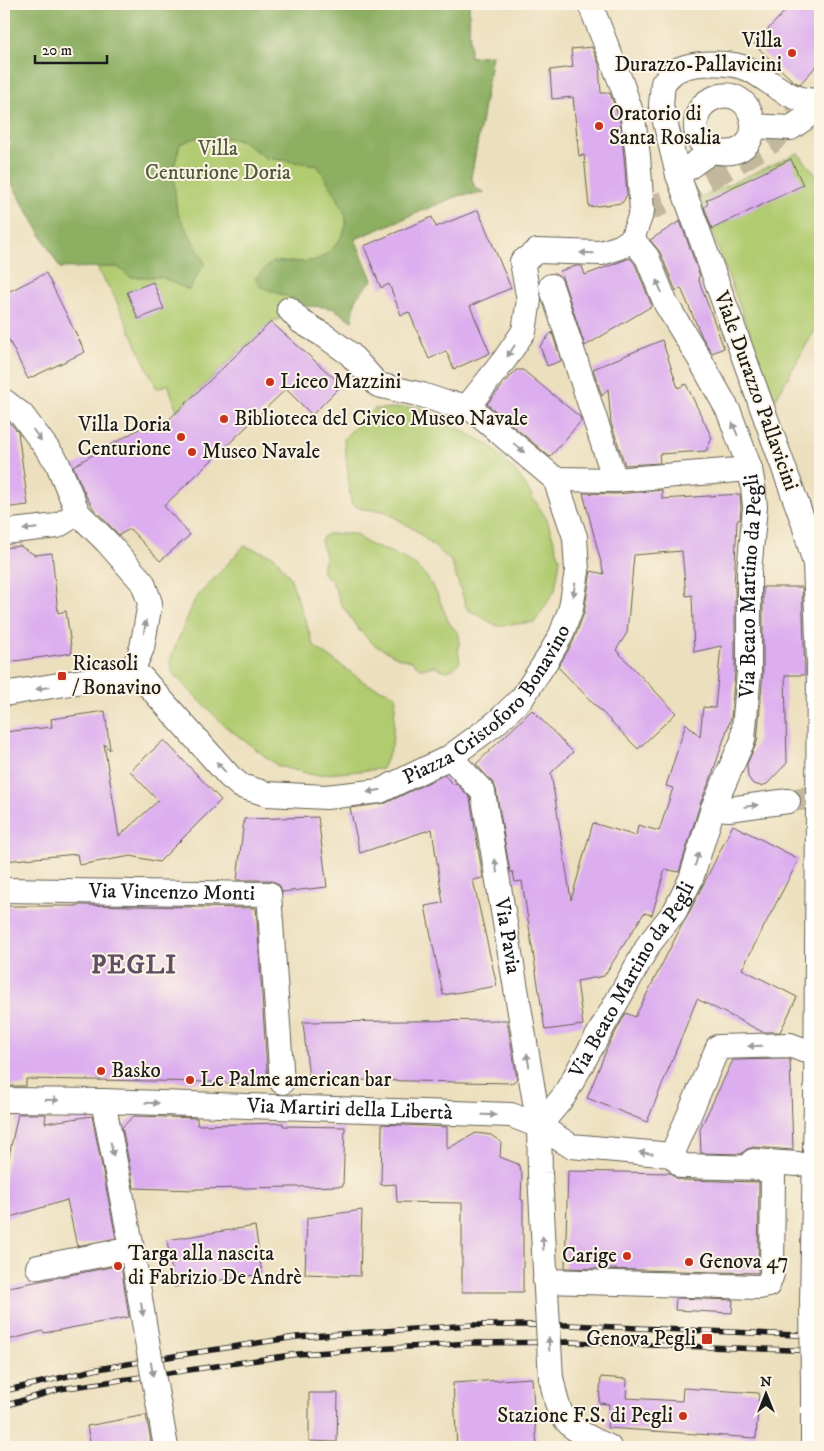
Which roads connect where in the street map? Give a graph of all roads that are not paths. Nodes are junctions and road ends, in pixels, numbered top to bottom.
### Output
1 (590, 4) edge
2 (817, 100) edge
3 (753, 126) junction
4 (712, 151) junction
5 (678, 175) junction
6 (632, 239) junction
7 (551, 286) dead end
8 (289, 309) dead end
9 (4, 401) edge
10 (468, 406) junction
11 (750, 468) junction
12 (555, 479) junction
13 (615, 480) junction
14 (78, 513) junction
15 (4, 532) edge
16 (136, 675) junction
17 (4, 694) edge
18 (450, 757) junction
19 (788, 801) tunnel mouth
20 (713, 808) junction
21 (4, 890) edge
22 (803, 1050) dead end
23 (282, 1082) dead end
24 (4, 1100) edge
25 (103, 1101) junction
26 (539, 1126) junction
27 (672, 1155) junction
28 (798, 1164) dead end
29 (132, 1249) junction
30 (38, 1267) dead end
31 (545, 1281) junction
32 (166, 1447) edge
33 (609, 1447) edge
34 (813, 1447) edge

1 - 6 street
2 - 3 street
2 - 5 street, Viale Durazzo Pallavicini
3 - 4 street
3 - 4 street
4 - 5 street
5 - 34 street, Viale Durazzo Pallavicini, bridge
6 -> 10 street
11 -> 6 street, Via Beato Martino da Pegli
7 - 13 street
8 - 10 street
9 -> 14 street
10 -> 12 street
11 - 13 street
11 - 20 street, Via Beato Martino da Pegli
12 - 13 street
12 -> 18 street, Piazza Cristoforo Bonavino
14 -> 15 street
16 -> 14 street
16 -> 17 street
18 -> 16 street, Piazza Cristoforo Bonavino
26 -> 18 street, Via Pavia
20 -> 19 street
26 -> 20 street, Via Beato Martino da Pegli
21 - 23 street, Via Vincenzo Monti
22 -> 27 street
24 -> 25 street, Via Martiri della Libertà
25 -> 26 street, Via Martiri della Libertà
25 -> 29 street
27 -> 26 street, Via Martiri della Libertà
31 -> 26 street
27 - 28 street, Via Martiri della Libertà
27 - 31 street
29 - 30 street
29 -> 32 street, bridge
33 -> 31 street, bridge

